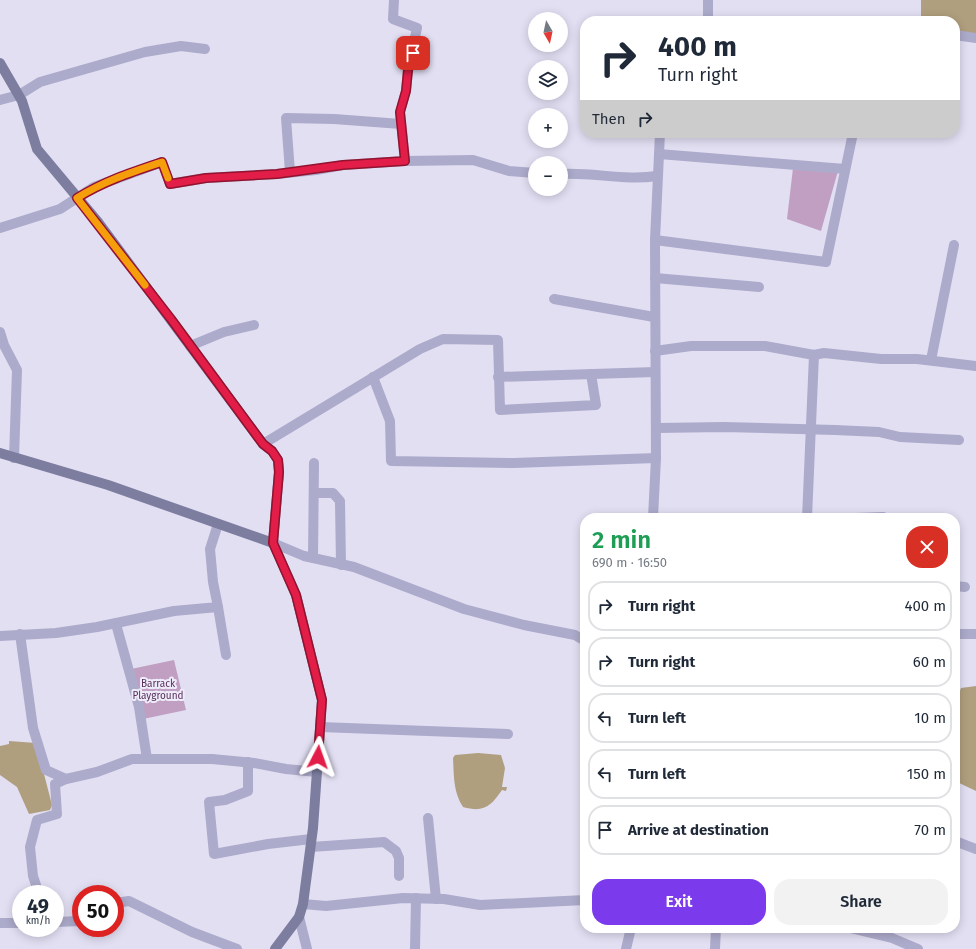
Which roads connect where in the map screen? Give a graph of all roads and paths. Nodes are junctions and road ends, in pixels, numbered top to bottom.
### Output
1 (394, 0) edge
2 (708, 0) edge
3 (708, 16) edge
4 (960, 36) edge
5 (976, 38) edge
6 (205, 49) dead end
7 (0, 63) edge
8 (19, 95) junction
9 (0, 100) edge
10 (401, 124) junction
11 (660, 138) edge
12 (852, 138) edge
13 (659, 154) junction
14 (405, 161) junction
15 (845, 169) junction
16 (290, 172) junction
17 (528, 172) edge
18 (568, 174) edge
19 (657, 176) junction
20 (77, 198) junction
21 (0, 228) edge
22 (654, 240) junction
23 (954, 246) dead end
24 (655, 278) junction
25 (758, 287) dead end
26 (554, 299) dead end
27 (654, 317) junction
28 (254, 325) dead end
29 (0, 332) edge
30 (190, 346) junction
31 (655, 351) junction
32 (814, 355) junction
33 (931, 360) junction
34 (976, 366) edge
35 (655, 372) junction
36 (591, 374) junction
37 (374, 377) junction
38 (498, 377) junction
39 (656, 428) junction
40 (811, 430) junction
41 (959, 440) dead end
42 (263, 444) junction
43 (0, 454) edge
44 (14, 458) junction
45 (656, 458) junction
46 (314, 463) dead end
47 (314, 493) junction
48 (654, 513) edge
49 (807, 513) edge
50 (218, 524) junction
51 (273, 543) junction
52 (313, 558) junction
53 (341, 565) junction
54 (218, 608) junction
55 (116, 624) junction
56 (20, 634) junction
57 (960, 634) edge
58 (976, 634) edge
59 (0, 636) edge
60 (580, 638) edge
61 (226, 655) dead end
62 (320, 727) junction
63 (508, 734) dead end
64 (147, 759) junction
65 (248, 762) junction
66 (317, 772) junction
67 (66, 779) junction
68 (428, 818) dead end
69 (311, 843) junction
70 (960, 843) edge
71 (976, 849) edge
72 (399, 876) dead end
73 (36, 885) edge
74 (416, 898) junction
75 (436, 899) junction
76 (580, 900) edge
77 (124, 902) edge
78 (303, 904) junction
79 (299, 917) junction
80 (0, 923) edge
81 (12, 923) edge
82 (630, 933) edge
83 (716, 933) edge
84 (871, 933) edge
85 (237, 949) edge
86 (275, 949) edge
87 (307, 949) edge
88 (415, 949) edge
89 (626, 949) edge
90 (715, 949) edge
91 (918, 949) edge

1 - 10 street
2 - 3 street
4 - 5 street
6 - 8 street
7 - 8 main road
8 - 9 street
8 - 20 main road
10 - 14 street
10 - 16 street
11 - 13 street
12 - 15 street
13 - 15 street
13 - 19 street
14 - 16 street
14 - 17 street
15 - 22 street
16 - 20 street
18 - 19 street
19 - 22 street
20 - 21 street
20 - 30 main road
22 - 24 street
23 - 33 street
24 - 25 street
24 - 27 street
26 - 27 street
27 - 31 street
28 - 30 street
29 - 44 street
30 - 42 main road
31 - 32 street
31 - 35 street
32 - 33 street
32 - 40 street
33 - 34 street
35 - 36 street
35 - 39 street
36 - 38 street
36 - 38 street
37 - 38 street
37 - 42 street
37 - 45 street
39 - 40 street
39 - 45 street
40 - 41 street
40 - 49 street
42 - 51 main road
43 - 44 main road
44 - 50 main road
45 - 48 street
46 - 47 street
47 - 52 street
47 - 53 street
50 - 51 main road
50 - 54 street
51 - 52 street
51 - 62 main road
52 - 53 street
53 - 60 street
54 - 55 street
54 - 61 street
55 - 56 street
55 - 64 street
56 - 59 street
56 - 67 street
57 - 58 street
62 - 63 street
62 - 66 main road
64 - 65 street
64 - 67 street
65 - 66 street
65 - 69 street
66 - 69 main road
67 - 73 street
68 - 75 street
69 - 72 street
69 - 78 main road
70 - 71 street
74 - 75 street
74 - 78 street
74 - 88 street
75 - 76 street
77 - 85 street
78 - 79 main road
79 - 86 main road
79 - 87 street
80 - 81 street
82 - 89 street
83 - 90 street
84 - 91 street

